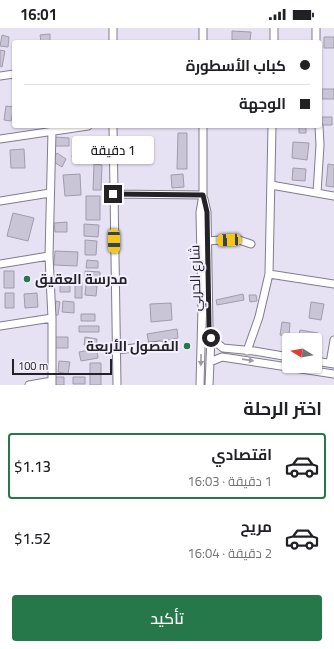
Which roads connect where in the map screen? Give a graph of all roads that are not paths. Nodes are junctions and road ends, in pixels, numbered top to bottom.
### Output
1 (113, 28) edge
2 (203, 28) edge
3 (274, 28) edge
4 (316, 28) edge
5 (114, 40) edge
6 (203, 40) edge
7 (274, 40) edge
8 (316, 40) edge
9 (12, 74) edge
10 (0, 76) edge
11 (74, 128) edge
12 (113, 128) edge
13 (203, 128) edge
14 (272, 128) edge
15 (319, 128) edge
16 (52, 131) junction
17 (0, 139) edge
18 (271, 185) junction
19 (50, 193) junction
20 (317, 193) junction
21 (113, 194) junction
22 (203, 195) junction
23 (334, 196) edge
24 (0, 201) edge
25 (207, 240) junction
26 (251, 244) dead end
27 (49, 256) junction
28 (0, 264) edge
29 (268, 274) junction
30 (334, 284) edge
31 (52, 318) junction
32 (0, 326) edge
33 (211, 338) junction
34 (334, 340) edge
35 (160, 345) dead end
36 (223, 348) junction
37 (116, 350) junction
38 (247, 351) junction
39 (282, 356) edge
40 (222, 357) junction
41 (210, 362) junction
42 (322, 362) edge
43 (332, 363) edge
44 (334, 374) edge
45 (52, 383) edge
46 (29, 385) edge
47 (117, 385) edge
48 (200, 385) edge
49 (209, 385) edge

1 - 5 street
2 - 6 street
3 - 7 street
4 - 8 street
9 - 10 street
11 - 16 street
12 - 21 street
13 - 22 street, شارع الحربي
14 - 18 street
15 - 20 street
16 - 17 street
16 - 19 street
18 - 20 street
18 - 29 street
19 - 24 street
19 - 27 street
20 - 23 street
21 - 22 street
21 - 37 street
22 - 25 street, شارع الحربي
22 -> 48 street, شارع الحربي
25 - 26 street
25 - 33 street, شارع الحربي
27 - 28 street
27 - 31 street
29 - 30 street
29 - 38 street
31 - 32 street
31 - 45 street
33 - 36 street
33 - 41 street, شارع الحربي
34 - 43 street
35 - 37 street
36 - 38 street
36 - 40 street
37 - 47 street
38 - 39 street
40 - 41 street
40 -> 44 street
41 - 49 street, شارع الحربي
42 - 43 street
45 - 46 street

